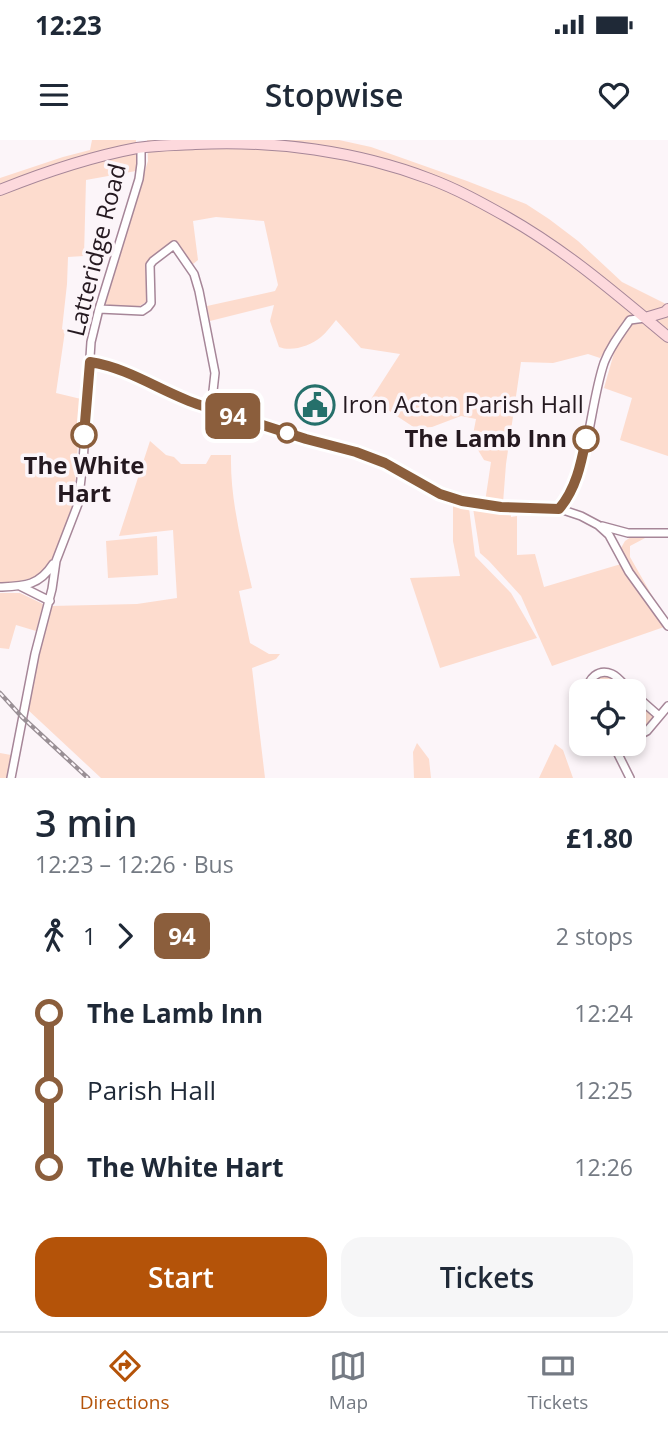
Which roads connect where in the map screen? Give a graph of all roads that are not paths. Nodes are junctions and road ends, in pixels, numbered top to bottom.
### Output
1 (140, 144) edge
2 (0, 190) edge
3 (99, 309) junction
4 (668, 309) edge
5 (645, 318) junction
6 (668, 337) edge
7 (90, 362) junction
8 (211, 409) junction
9 (568, 499) junction
10 (559, 509) junction
11 (581, 516) junction
12 (597, 525) junction
13 (628, 533) junction
14 (668, 533) edge
15 (615, 547) junction
16 (56, 561) junction
17 (20, 586) junction
18 (0, 587) edge
19 (50, 601) junction
20 (668, 626) edge
21 (590, 679) edge
22 (618, 679) edge
23 (646, 705) edge
24 (668, 706) edge
25 (659, 716) junction
26 (646, 732) edge
27 (621, 756) edge
28 (11, 778) edge
29 (630, 778) edge

1 - 2 main road
1 - 3 street, Latteridge Road
1 - 5 main road
3 - 7 street, Latteridge Road
3 - 8 street
4 - 5 main road
5 - 6 main road
5 - 9 street
7 - 8 street
7 - 16 street, Latteridge Road
8 - 10 street
9 - 10 street
9 - 11 street
10 - 11 street
11 - 12 street
12 - 13 street
12 - 15 street
13 - 14 street
13 - 15 street
15 - 20 street
16 - 17 street
16 - 19 street, Latteridge Road
17 - 18 street
17 - 19 street
19 - 28 street, Latteridge Road
21 - 22 street
23 - 25 street
24 - 25 street
25 - 26 street
27 - 29 street

